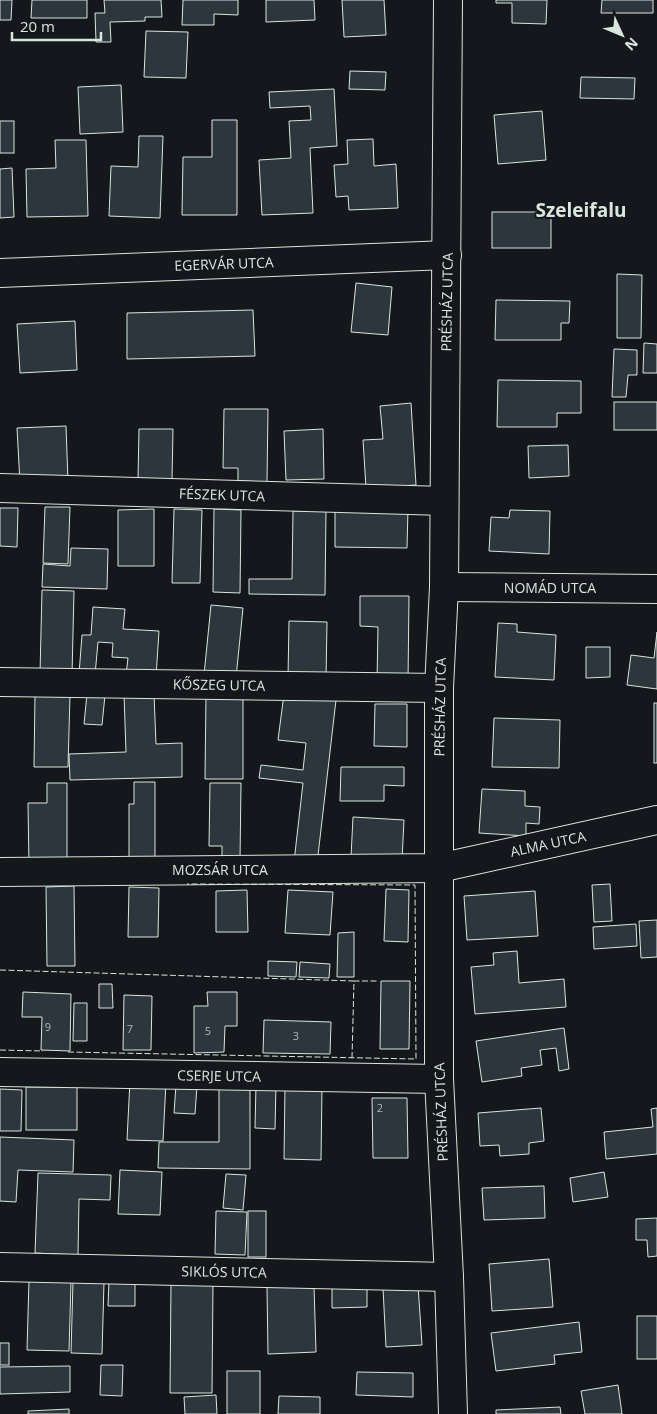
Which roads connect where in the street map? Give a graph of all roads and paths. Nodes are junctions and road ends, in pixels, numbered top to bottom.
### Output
1 (448, 0) edge
2 (447, 255) junction
3 (0, 273) edge
4 (0, 488) edge
5 (444, 501) junction
6 (444, 587) junction
7 (657, 589) edge
8 (0, 682) edge
9 (439, 688) junction
10 (657, 820) edge
11 (439, 868) junction
12 (0, 872) edge
13 (0, 1072) edge
14 (439, 1080) junction
15 (0, 1267) edge
16 (449, 1277) junction
17 (453, 1414) edge

1 - 2 street, PRÉSHÁZ UTCA
2 - 3 street, EGERVÁR UTCA
2 - 5 street, PRÉSHÁZ UTCA
4 - 5 street, FÉSZEK UTCA
5 - 6 street, PRÉSHÁZ UTCA
6 - 7 street, NOMÁD UTCA
6 - 9 street, PRÉSHÁZ UTCA
8 - 9 street, KŐSZEG UTCA
9 - 11 street, PRÉSHÁZ UTCA
10 - 11 street, ALMA UTCA
11 - 12 street, MOZSÁR UTCA
11 - 14 street, PRÉSHÁZ UTCA
13 - 14 street, CSERJE UTCA
14 - 16 street, PRÉSHÁZ UTCA
15 - 16 street, SIKLÓS UTCA
16 - 17 street, PRÉSHÁZ UTCA

